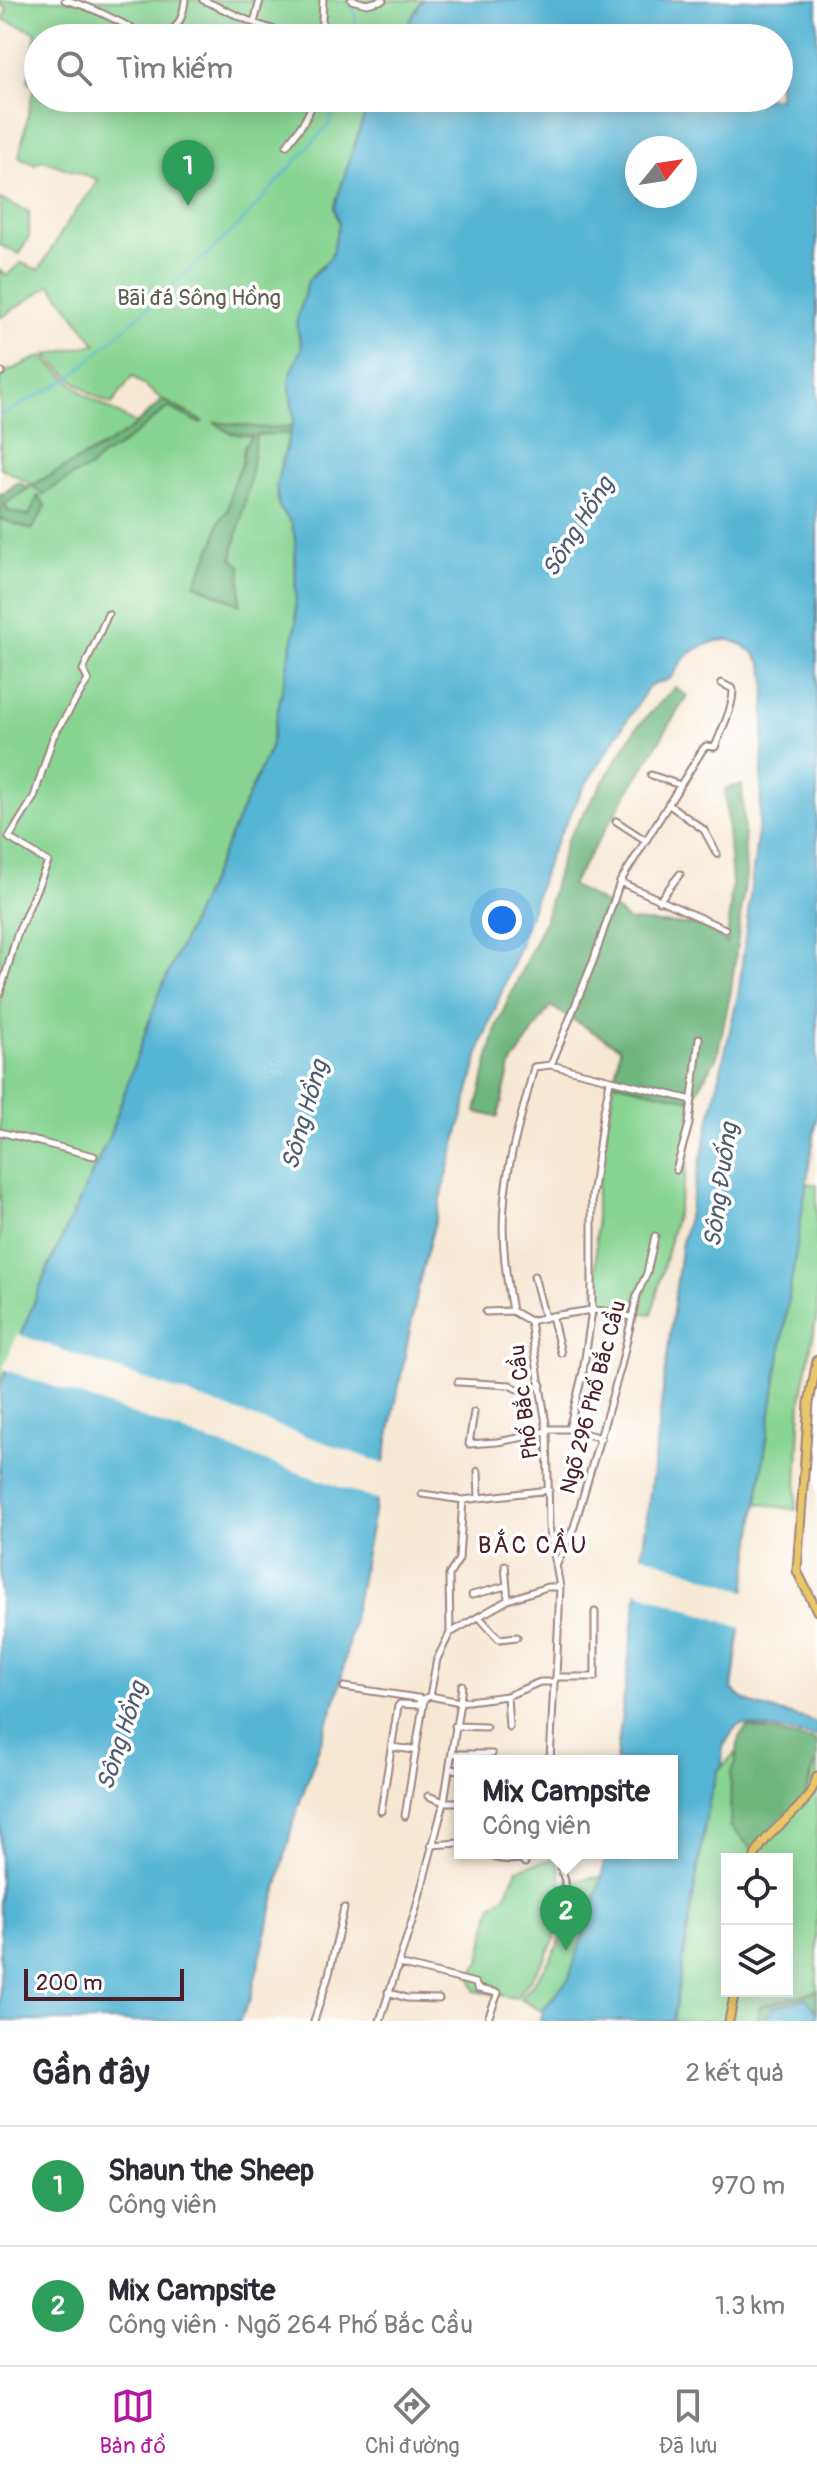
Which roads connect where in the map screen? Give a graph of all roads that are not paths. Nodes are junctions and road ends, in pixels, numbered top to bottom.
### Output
1 (65, 0) edge
2 (185, 0) edge
3 (203, 0) edge
4 (260, 0) edge
5 (323, 0) edge
6 (351, 0) edge
7 (383, 0) edge
8 (254, 23) junction
9 (122, 24) edge
10 (179, 24) edge
11 (257, 24) edge
12 (322, 24) edge
13 (309, 112) edge
14 (287, 145) dead end
15 (108, 614) dead end
16 (721, 683) dead end
17 (651, 775) dead end
18 (680, 785) junction
19 (668, 804) junction
20 (616, 821) dead end
21 (645, 840) junction
22 (717, 854) dead end
23 (680, 874) dead end
24 (620, 882) junction
25 (659, 901) junction
26 (725, 929) dead end
27 (0, 993) edge
28 (699, 1038) dead end
29 (551, 1065) junction
30 (610, 1081) junction
31 (692, 1100) junction
32 (0, 1132) edge
33 (94, 1156) dead end
34 (676, 1170) dead end
35 (655, 1236) dead end
36 (534, 1276) dead end
37 (592, 1310) junction
38 (512, 1311) junction
39 (486, 1312) dead end
40 (548, 1317) junction
41 (632, 1318) junction
42 (530, 1321) junction
43 (561, 1353) dead end
44 (817, 1360) edge
45 (458, 1382) dead end
46 (541, 1385) junction
47 (474, 1412) dead end
48 (569, 1429) junction
49 (547, 1431) junction
50 (601, 1438) junction
51 (478, 1471) dead end
52 (549, 1490) junction
53 (422, 1494) dead end
54 (479, 1498) junction
55 (463, 1500) junction
56 (505, 1565) dead end
57 (557, 1565) junction
58 (506, 1586) junction
59 (560, 1587) junction
60 (472, 1595) dead end
61 (508, 1600) junction
62 (817, 1611) edge
63 (595, 1612) dead end
64 (479, 1617) junction
65 (450, 1633) junction
66 (517, 1637) dead end
67 (555, 1680) junction
68 (462, 1685) dead end
69 (344, 1687) dead end
70 (430, 1696) junction
71 (507, 1696) junction
72 (422, 1699) junction
73 (460, 1702) junction
74 (455, 1726) junction
75 (486, 1727) dead end
76 (509, 1727) dead end
77 (391, 1747) junction
78 (415, 1750) junction
79 (452, 1754) junction
80 (492, 1754) dead end
81 (550, 1755) edge
82 (450, 1769) junction
83 (454, 1769) edge
84 (817, 1776) edge
85 (428, 1796) dead end
86 (444, 1802) junction
87 (454, 1802) edge
88 (381, 1811) dead end
89 (405, 1816) dead end
90 (454, 1843) edge
91 (431, 1845) junction
92 (757, 1853) edge
93 (521, 1859) edge
94 (559, 1859) edge
95 (525, 1863) dead end
96 (344, 1908) dead end
97 (564, 1911) dead end
98 (399, 1964) junction
99 (388, 1992) junction
100 (734, 1997) edge
101 (439, 1999) dead end
102 (314, 2021) edge
103 (380, 2021) edge
104 (487, 2021) edge
105 (729, 2021) edge

1 - 9 street
2 - 10 street
3 - 8 street
4 - 8 street
5 - 12 street
6 - 7 street
8 - 11 street
13 - 14 street
15 - 27 street
16 - 18 street
17 - 18 street
18 - 19 street
19 - 21 street
19 - 22 street
20 - 21 street
21 - 24 street
23 - 25 street
24 - 25 street
24 - 29 street
25 - 26 street
28 - 31 street
29 - 30 street
29 - 38 street
30 - 31 street
30 - 37 street
31 - 34 street
32 - 33 street
35 - 41 street, Ngõ 296 Phố Bắc Cầu
36 - 40 street
37 - 40 street
37 - 41 street
37 - 48 street
38 - 39 street
38 - 42 street, Phố Bắc Cầu
40 - 42 street
40 - 43 street
41 - 50 street, Ngõ 296 Phố Bắc Cầu
42 - 46 street, Phố Bắc Cầu
44 - 62 main road
45 - 46 street
46 - 49 street, Phố Bắc Cầu
47 - 49 street
48 - 49 street
48 - 50 street
49 - 52 street, Phố Bắc Cầu
50 - 57 street, Ngõ 296 Phố Bắc Cầu
51 - 54 street
52 - 54 street
52 - 57 street, Phố Bắc Cầu
53 - 55 street
54 - 55 street
55 - 65 street
56 - 58 street
57 - 59 street, Phố Bắc Cầu
58 - 60 street
58 - 61 street
59 - 61 street
59 - 67 street, Phố Bắc Cầu
61 - 64 street
63 - 67 street
64 - 65 street
64 - 66 street
65 - 70 street
67 - 71 street
67 - 81 street, Phố Bắc Cầu
68 - 73 street
69 - 72 street
70 - 72 street
70 - 73 street
71 - 73 street
71 - 76 street
72 - 77 street
72 - 78 street
73 - 74 street
74 - 75 street
74 - 79 street
77 - 78 street
77 - 88 street
78 - 89 street
79 - 80 street
79 - 82 street
82 - 83 street
82 - 86 street
84 - 92 main road
85 - 86 street
86 - 87 street
86 - 91 street
90 - 91 street
91 - 98 street
93 - 95 street
94 - 97 street
96 - 102 street
98 - 99 street
98 - 104 street
99 - 101 street
99 - 103 street
100 - 105 main road

